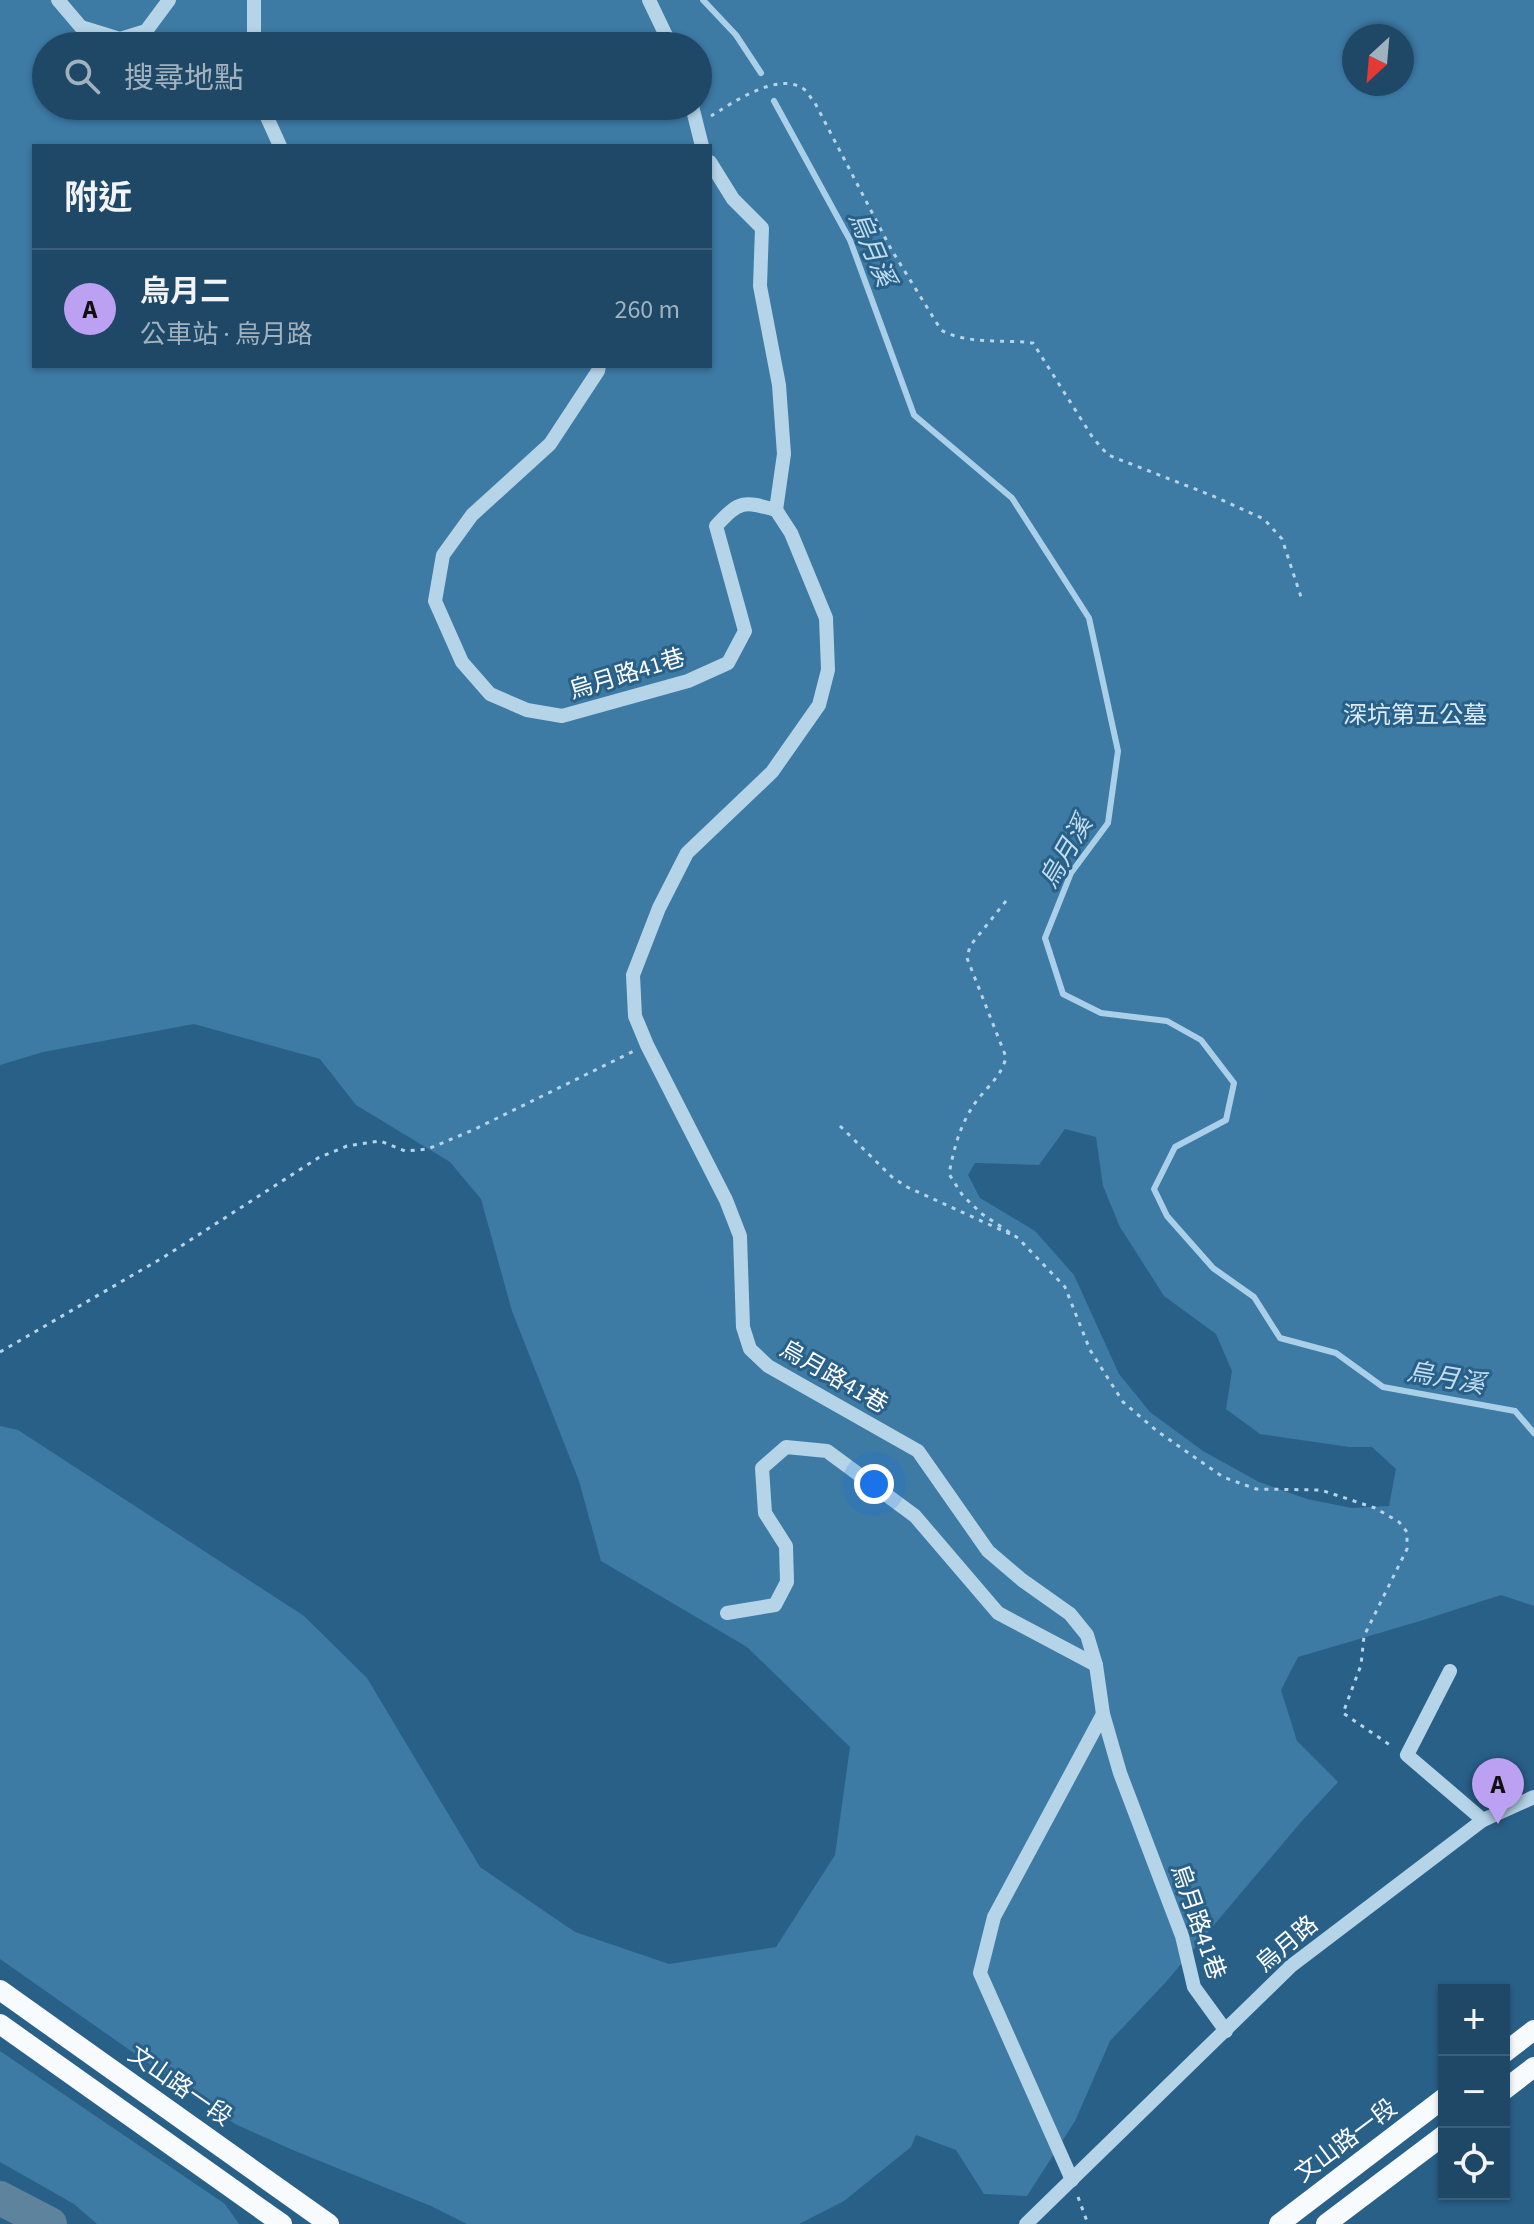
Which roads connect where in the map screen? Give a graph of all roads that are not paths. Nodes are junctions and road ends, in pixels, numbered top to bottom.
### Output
1 (58, 0) edge
2 (169, 0) edge
3 (254, 0) edge
4 (649, 0) edge
5 (97, 32) edge
6 (143, 32) edge
7 (254, 32) edge
8 (664, 32) edge
9 (268, 120) edge
10 (696, 120) edge
11 (279, 144) edge
12 (702, 144) edge
13 (712, 165) edge
14 (599, 368) edge
15 (776, 510) junction
16 (727, 1613) dead end
17 (1096, 1665) junction
18 (1450, 1671) dead end
19 (1103, 1714) junction
20 (1534, 1797) edge
21 (1483, 1820) junction
22 (0, 1990) edge
23 (0, 2024) edge
24 (1534, 2030) edge
25 (1226, 2031) junction
26 (1510, 2048) edge
27 (1534, 2067) edge
28 (1510, 2085) edge
29 (1438, 2103) edge
30 (1438, 2140) edge
31 (1072, 2180) junction
32 (282, 2224) edge
33 (329, 2224) edge
34 (1026, 2224) edge
35 (1279, 2224) edge
36 (1326, 2224) edge

1 - 5 street
2 - 6 street
3 - 7 street
4 - 8 street
9 - 11 street
10 - 12 street
13 - 15 street
14 - 15 street, 烏月路41巷
15 - 17 street, 烏月路41巷
16 - 17 street
17 - 19 street, 烏月路41巷
18 - 21 street
19 - 25 street, 烏月路41巷
19 - 31 street
20 - 21 street, 烏月路
21 - 25 street, 烏月路
22 - 33 main road, 文山路一段
23 - 32 main road
24 - 26 main road
25 - 31 street, 烏月路
27 - 28 main road
29 - 35 main road, 文山路一段
30 - 36 main road
31 - 34 street, 烏月路

